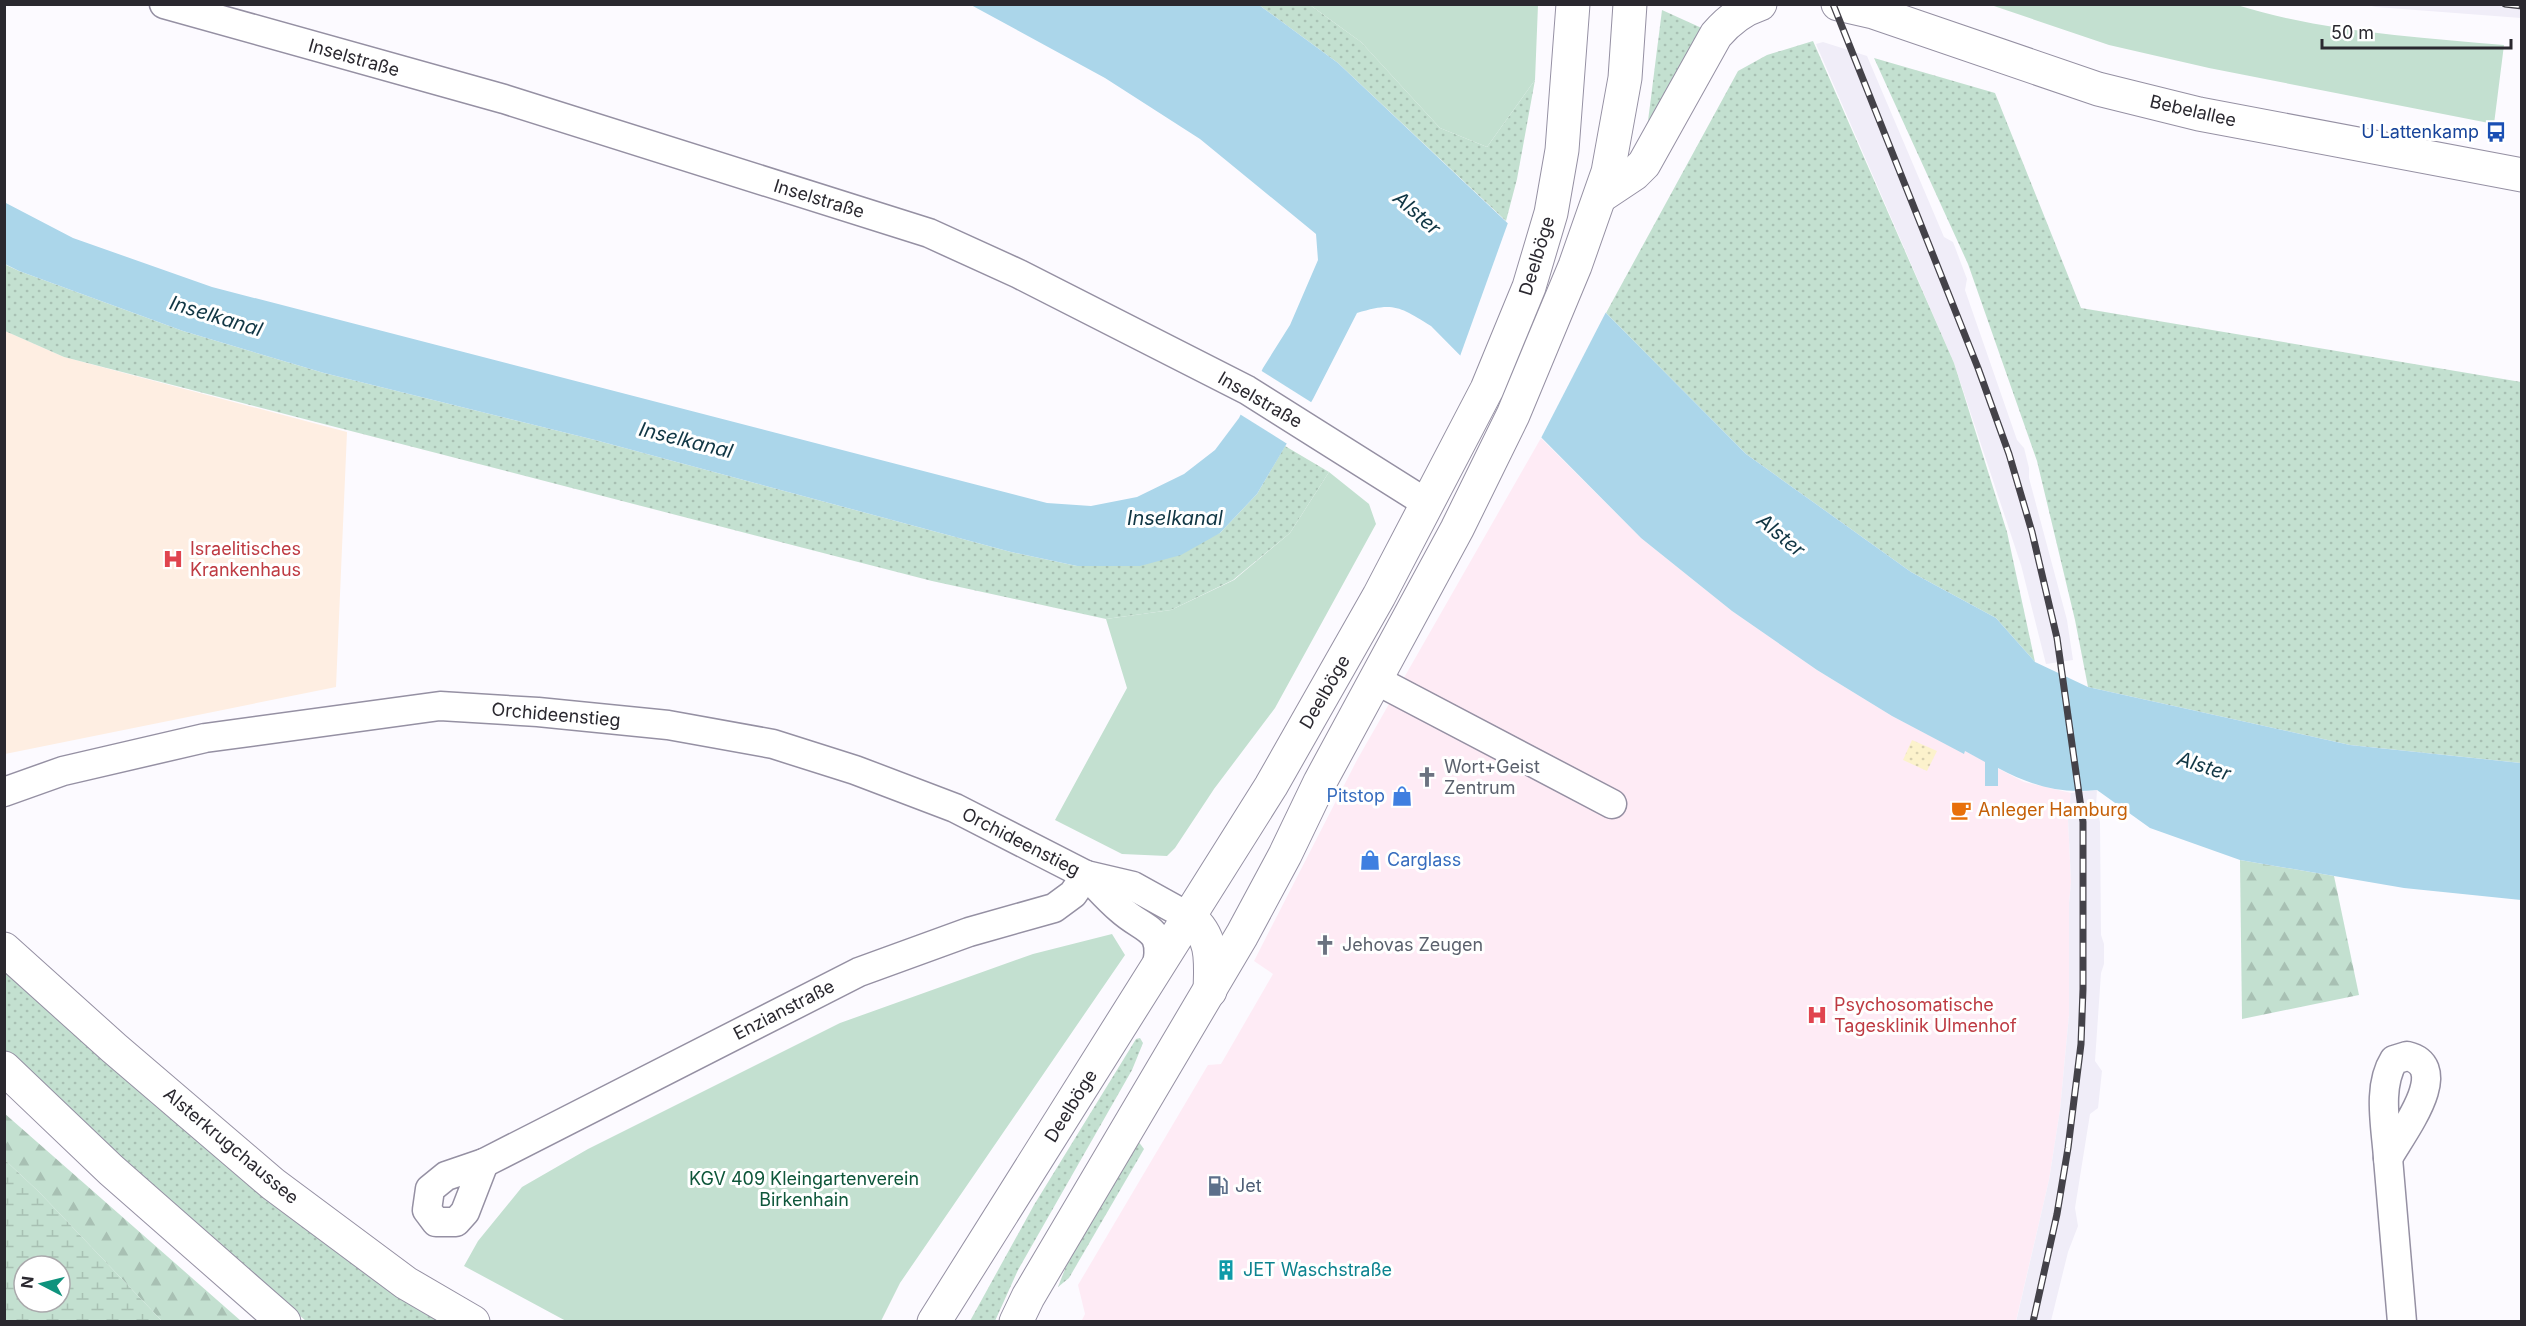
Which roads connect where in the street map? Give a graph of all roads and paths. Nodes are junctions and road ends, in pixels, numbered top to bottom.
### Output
1 (164, 4) edge
2 (1573, 4) edge
3 (1630, 4) edge
4 (1760, 4) edge
5 (1838, 4) edge
6 (1868, 8) edge
7 (2522, 175) edge
8 (1601, 196) junction
9 (1428, 504) junction
10 (1376, 680) junction
11 (5, 792) edge
12 (1612, 804) dead end
13 (1086, 875) junction
14 (1189, 917) junction
15 (4, 949) edge
16 (1156, 970) junction
17 (1210, 991) junction
18 (4, 1068) edge
19 (2388, 1158) dead end
20 (484, 1164) dead end
21 (284, 1322) edge
22 (473, 1322) edge
23 (934, 1322) edge
24 (1016, 1322) edge
25 (2402, 1322) edge

1 - 9 street, Inselstraße
2 - 9 main road, Deelböge
3 - 8 main road, Deelböge
4 - 8 main road
5 - 6 main road, Bebelallee
6 - 7 main road, Bebelallee
8 - 10 main road, Deelböge
9 - 14 main road, Deelböge
10 - 12 street
10 - 17 main road, Deelböge
11 - 13 street, Orchideenstieg
13 - 14 street, Orchideenstieg
13 - 16 street, Orchideenstieg
13 - 20 street, Enzianstraße
14 - 16 main road, Deelböge
14 - 17 main road
15 - 22 main road, Alsterkrugchaussee
16 - 23 main road, Deelböge
17 - 24 main road, Deelböge
18 - 21 main road
19 - 25 street

